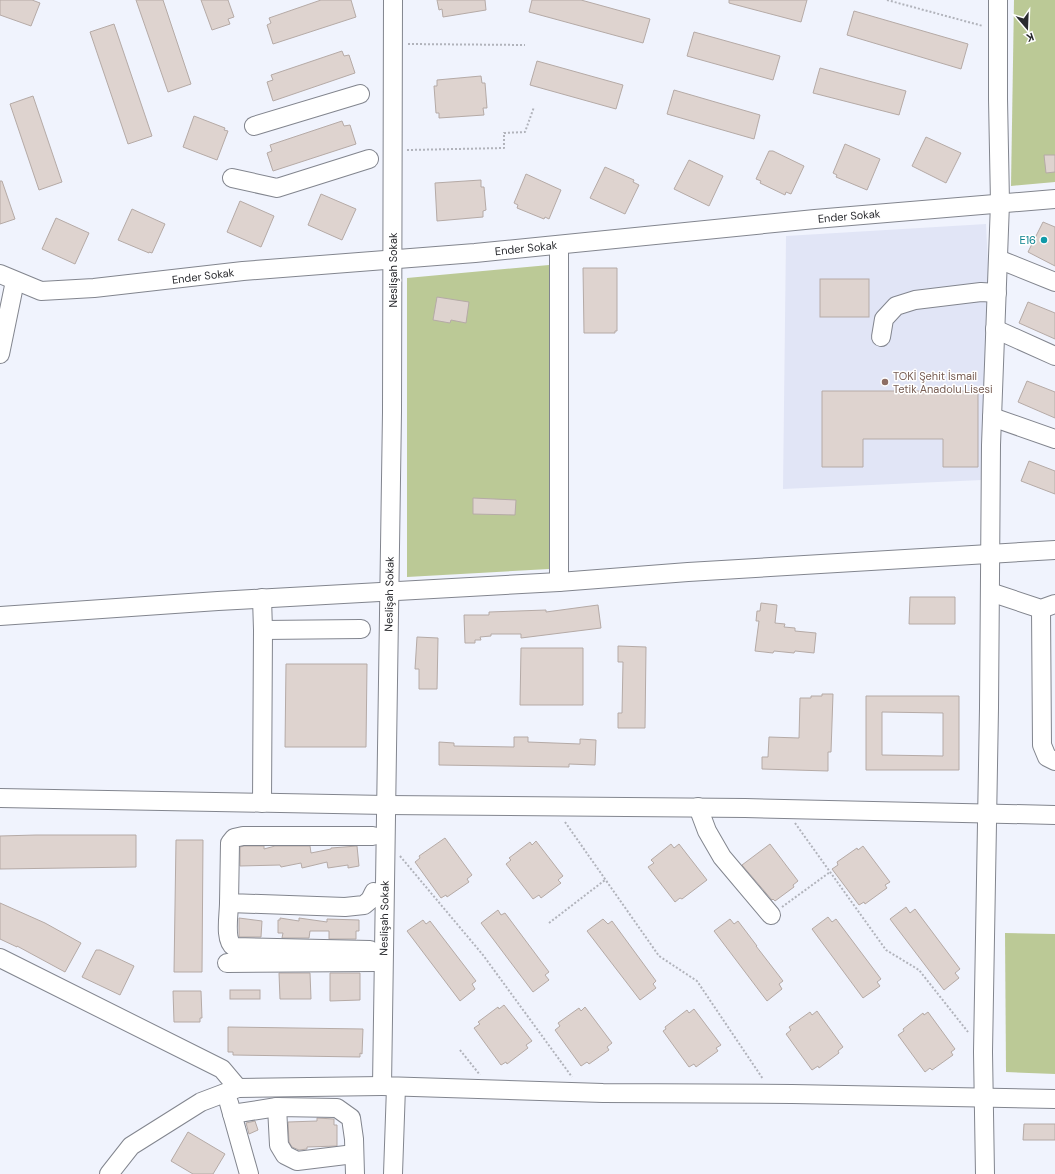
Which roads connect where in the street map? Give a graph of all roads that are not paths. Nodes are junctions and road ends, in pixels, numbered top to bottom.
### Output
1 (393, 0) edge
2 (998, 0) edge
3 (360, 94) dead end
4 (254, 126) dead end
5 (369, 159) dead end
6 (232, 178) dead end
7 (1055, 199) edge
8 (1000, 203) junction
9 (559, 245) junction
10 (998, 259) junction
11 (393, 261) junction
12 (8, 278) edge
13 (1055, 282) edge
14 (997, 293) junction
15 (995, 329) junction
16 (881, 337) dead end
17 (0, 354) edge
18 (1055, 356) edge
19 (992, 417) junction
20 (1055, 439) edge
21 (1055, 550) edge
22 (990, 555) junction
23 (559, 582) junction
24 (389, 590) junction
25 (990, 592) junction
26 (262, 598) junction
27 (1048, 607) edge
28 (0, 616) edge
29 (362, 629) dead end
30 (263, 630) junction
31 (1055, 761) edge
32 (0, 798) edge
33 (262, 803) junction
34 (386, 805) junction
35 (698, 807) junction
36 (987, 814) junction
37 (1055, 815) edge
38 (373, 836) dead end
39 (384, 894) junction
40 (229, 904) junction
41 (771, 915) road end
42 (370, 950) dead end
43 (0, 958) edge
44 (384, 962) junction
45 (227, 963) dead end
46 (389, 1087) junction
47 (233, 1090) junction
48 (983, 1097) junction
49 (1055, 1099) edge
50 (277, 1107) junction
51 (232, 1114) junction
52 (354, 1154) junction
53 (109, 1174) edge
54 (249, 1174) edge
55 (355, 1174) edge
56 (393, 1174) edge
57 (985, 1174) edge

1 - 11 street, Neslişah Sokak
2 - 8 street
3 - 4 street
5 - 6 street
7 - 8 street, Ender Sokak
8 - 9 street, Ender Sokak
8 - 10 street
9 - 11 street, Ender Sokak
9 - 23 street
10 - 13 street
10 - 14 street
11 - 12 street, Ender Sokak
11 - 24 street, Neslişah Sokak
12 - 17 street
14 - 15 street
14 - 16 street
15 - 18 street
15 - 19 street
19 - 20 street
19 - 22 street
21 - 22 street
22 - 23 street
22 - 25 street
23 - 24 street
24 - 26 street
24 - 34 street, Neslişah Sokak
25 - 27 street
25 - 36 street
26 - 28 street
26 - 30 street
27 - 31 street
29 - 30 street
30 - 33 street
32 - 33 street
33 - 34 street
34 - 35 street
34 - 39 street, Neslişah Sokak
35 - 36 street
35 - 41 street
36 - 37 street
36 - 48 street
38 - 40 street
39 - 40 street
39 - 44 street, Neslişah Sokak
40 - 42 street
43 - 47 street
44 - 45 street
44 - 46 street, Neslişah Sokak
46 - 47 street
46 - 48 street
46 - 56 street, Neslişah Sokak
47 - 51 street
47 - 53 street
48 - 49 street
48 - 57 street
50 - 51 street
50 - 52 street
50 - 52 street
51 - 54 street
52 - 55 street

